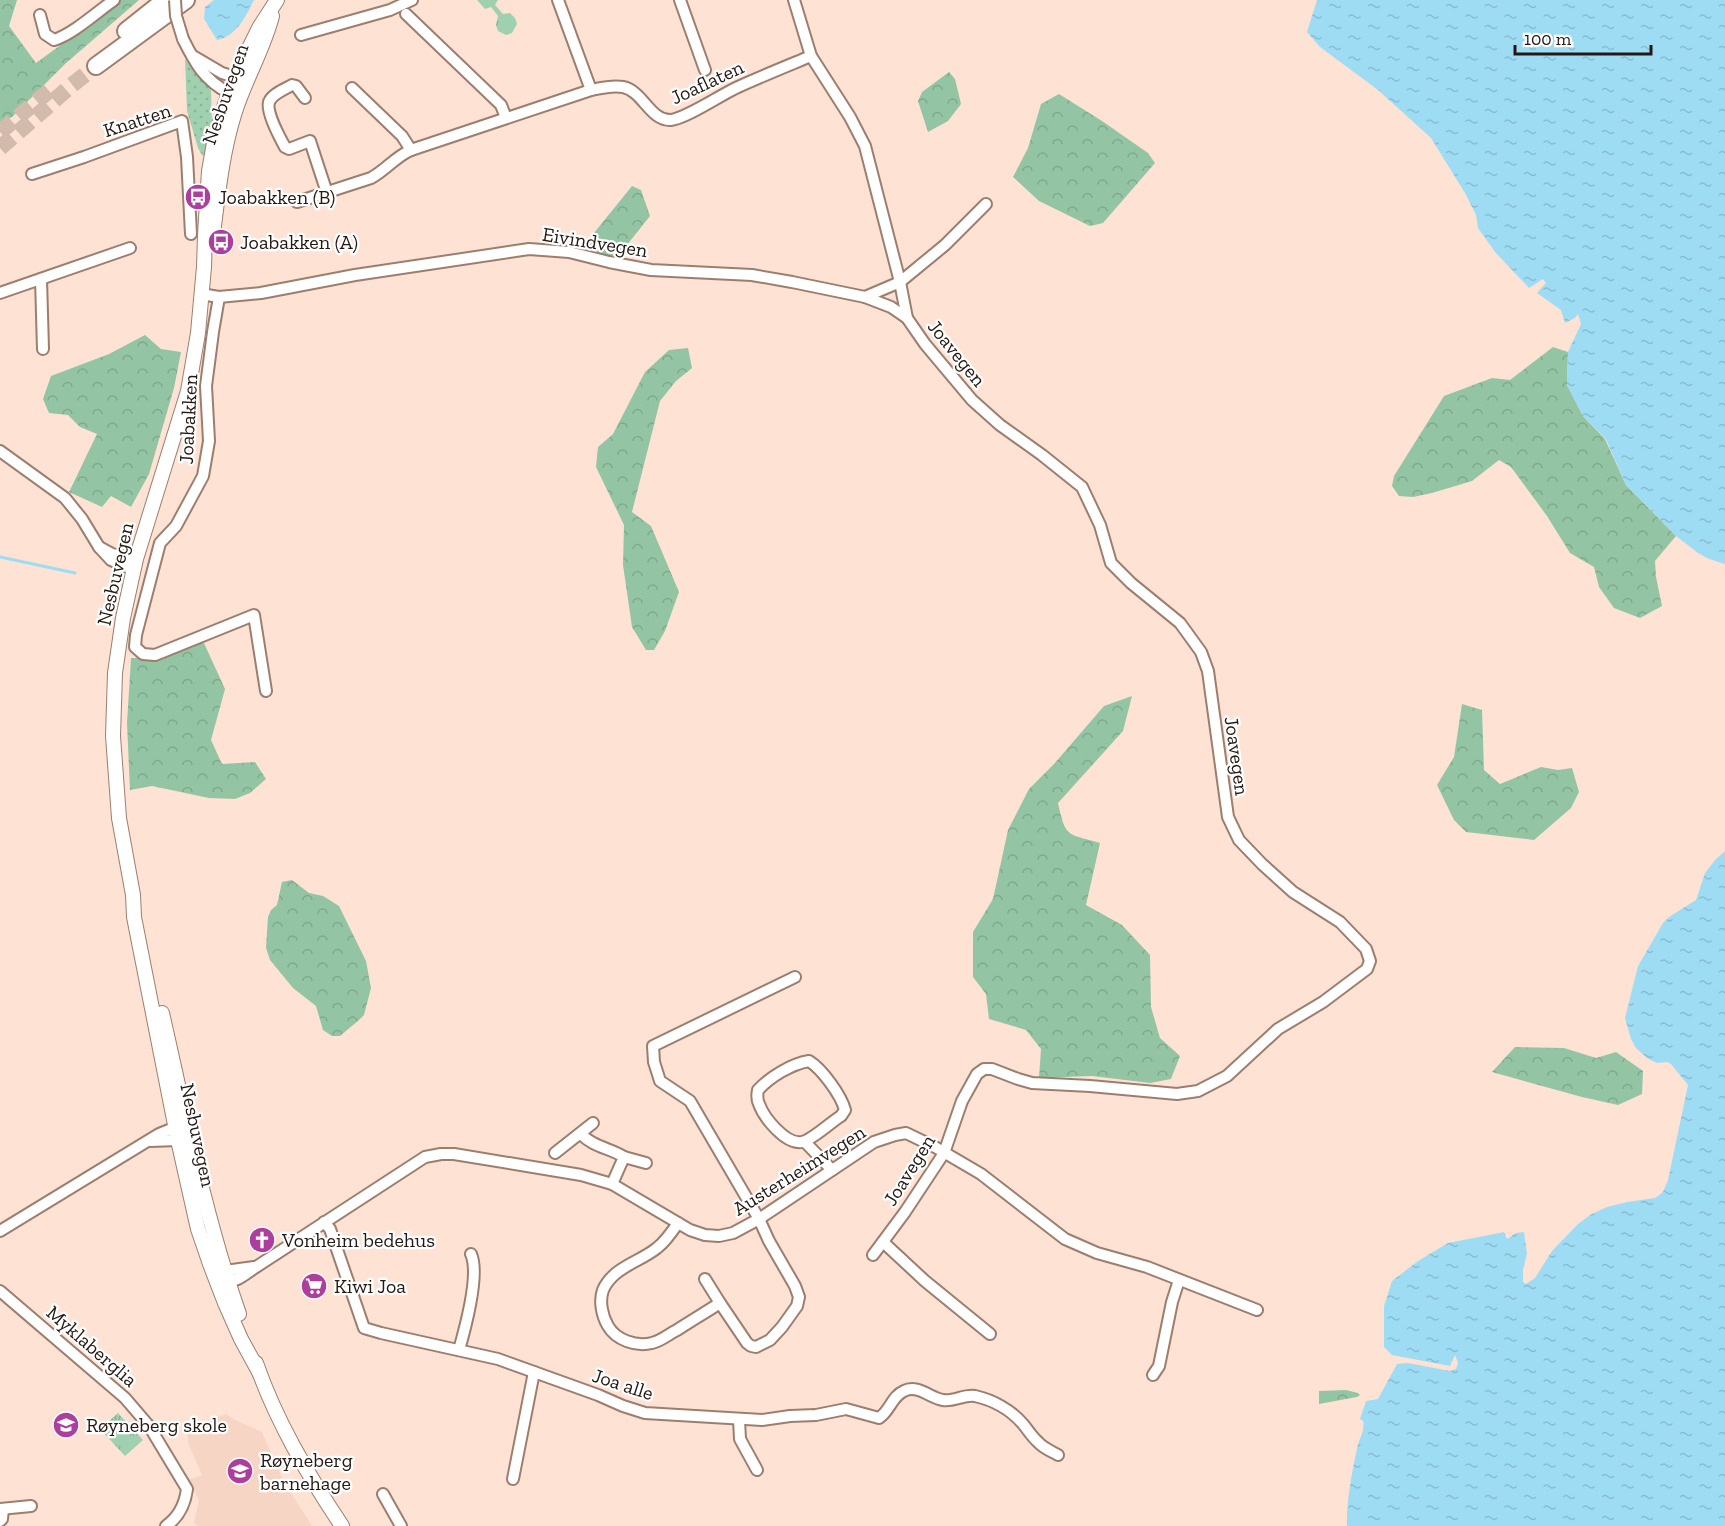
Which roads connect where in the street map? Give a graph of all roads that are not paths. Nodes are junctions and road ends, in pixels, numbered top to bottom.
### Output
1 (114, 0) edge
2 (165, 0) edge
3 (175, 0) edge
4 (186, 0) edge
5 (412, 0) edge
6 (558, 0) edge
7 (680, 0) edge
8 (794, 0) edge
9 (276, 3) edge
10 (406, 14) dead end
11 (40, 15) dead end
12 (301, 35) dead end
13 (193, 56) junction
14 (811, 56) junction
15 (705, 70) dead end
16 (239, 83) junction
17 (352, 88) dead end
18 (591, 90) junction
19 (229, 93) junction
20 (304, 98) dead end
21 (506, 118) junction
22 (411, 150) junction
23 (32, 174) dead end
24 (327, 193) junction
25 (297, 202) dead end
26 (986, 204) dead end
27 (199, 235) junction
28 (130, 248) dead end
29 (41, 279) junction
30 (900, 282) junction
31 (0, 293) edge
32 (201, 294) junction
33 (219, 297) junction
34 (865, 297) junction
35 (908, 318) junction
36 (43, 349) dead end
37 (0, 451) edge
38 (135, 564) junction
39 (266, 691) dead end
40 (795, 977) dead end
41 (593, 1123) dead end
42 (181, 1133) junction
43 (581, 1134) junction
44 (805, 1142) junction
45 (555, 1153) dead end
46 (944, 1153) junction
47 (624, 1157) junction
48 (646, 1163) dead end
49 (832, 1170) junction
50 (612, 1184) junction
51 (759, 1219) junction
52 (324, 1222) junction
53 (678, 1223) junction
54 (0, 1231) edge
55 (883, 1242) junction
56 (471, 1254) dead end
57 (873, 1255) dead end
58 (223, 1278) junction
59 (705, 1279) dead end
60 (1179, 1280) junction
61 (0, 1291) edge
62 (720, 1303) junction
63 (1257, 1310) dead end
64 (990, 1334) dead end
65 (459, 1350) junction
66 (534, 1372) junction
67 (1153, 1375) dead end
68 (739, 1420) junction
69 (1058, 1455) dead end
70 (757, 1470) dead end
71 (513, 1479) dead end
72 (383, 1494) dead end
73 (31, 1506) dead end
74 (2, 1509) edge
75 (0, 1521) edge
76 (166, 1526) edge
77 (342, 1526) edge
78 (401, 1526) edge

1 - 11 street
2 - 4 highway
3 - 13 street, bridge
5 - 12 street
6 - 18 street
7 - 15 street
8 - 14 street, Joavegen
9 - 16 main road, Nesbuvegen
10 - 21 street
13 - 16 street
13 - 19 street
14 - 18 street, Joaflaten
14 - 30 street, Joavegen
16 - 19 main road, Nesbuvegen
16 - 27 main road, Nesbuvegen
17 - 22 street
18 - 21 street, Joaflaten
19 - 27 main road, Nesbuvegen
20 - 24 street
21 - 22 street, Joaflaten
22 - 24 street, Joaflaten
23 - 27 street, Knatten
24 - 25 street, Joaflaten
26 - 30 street
27 - 32 main road, Nesbuvegen
28 - 29 street
29 - 31 street
29 - 36 street
30 - 34 street
30 - 35 street, Joavegen
32 - 33 street, Eivindvegen
32 - 38 main road, Nesbuvegen
33 - 34 street, Eivindvegen
33 - 39 street, Joabakken
34 - 35 street, Eivindvegen
35 - 46 street, Joavegen
37 - 38 street
38 - 42 main road, Nesbuvegen
40 - 51 street
41 - 43 street
42 - 54 street
42 - 58 main road, Nesbuvegen
43 - 45 street
43 - 47 street
44 - 44 street
44 - 49 street
46 - 49 street, Austerheimvegen
46 - 55 street, Joavegen
46 - 60 street, Austerheimvegen
47 - 48 street
47 - 50 street
49 - 51 street, Austerheimvegen
50 - 52 street, Austerheimvegen
50 - 53 street, Austerheimvegen
51 - 53 street, Austerheimvegen
51 - 62 street
52 - 58 street, Austerheimvegen
52 - 65 street, Joa alle
53 - 62 street
55 - 57 street, Joavegen
55 - 64 street
56 - 65 street
58 - 77 main road, Nesbuvegen
59 - 62 street
60 - 63 street, Austerheimvegen
60 - 67 street
61 - 76 street, Myklaberglia
65 - 66 street, Joa alle
66 - 68 street, Joa alle
66 - 71 street
68 - 69 street, Joa alle
68 - 70 street
72 - 78 street
73 - 74 street
74 - 75 street

